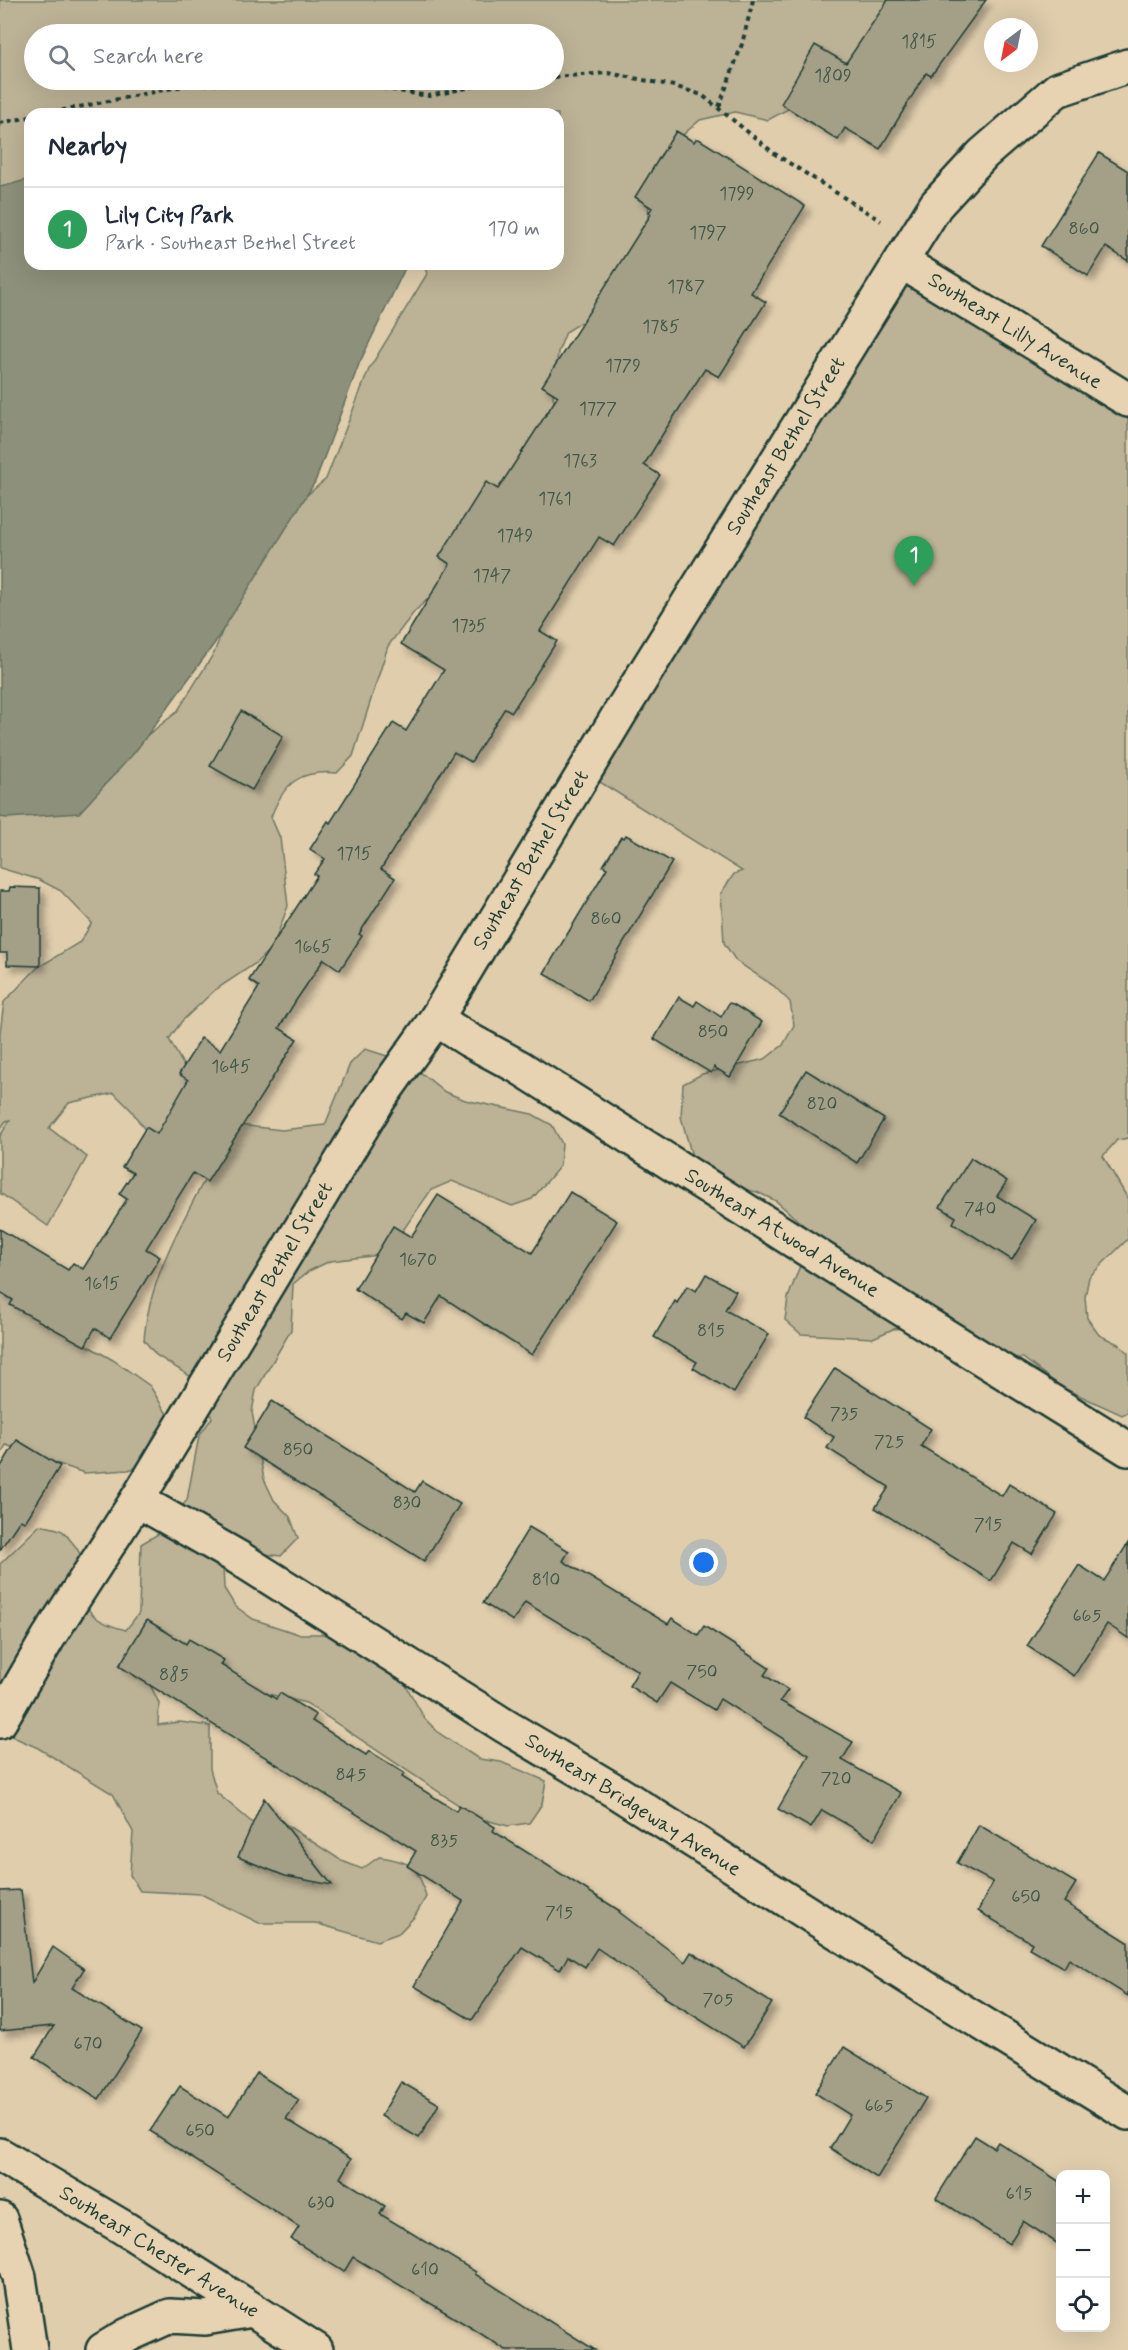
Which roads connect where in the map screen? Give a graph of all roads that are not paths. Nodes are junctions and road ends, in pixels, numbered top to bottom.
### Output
1 (1128, 66) edge
2 (902, 262) junction
3 (1128, 400) edge
4 (436, 1019) junction
5 (1128, 1449) edge
6 (137, 1500) junction
7 (0, 1721) edge
8 (1128, 2113) edge
9 (0, 2156) edge
10 (0, 2219) edge
11 (252, 2310) junction
12 (30, 2350) edge
13 (103, 2350) edge
14 (316, 2350) edge

1 - 2 street, Southeast Bethel Street
2 - 3 street, Southeast Lilly Avenue
2 - 4 street, Southeast Bethel Street
4 - 5 street, Southeast Atwood Avenue
4 - 6 street, Southeast Bethel Street
6 - 7 street, Southeast Bethel Street
6 - 8 street, Southeast Bridgeway Avenue
9 - 11 street, Southeast Chester Avenue
10 - 12 street
11 - 13 street
11 - 14 street, Southeast Chester Avenue

